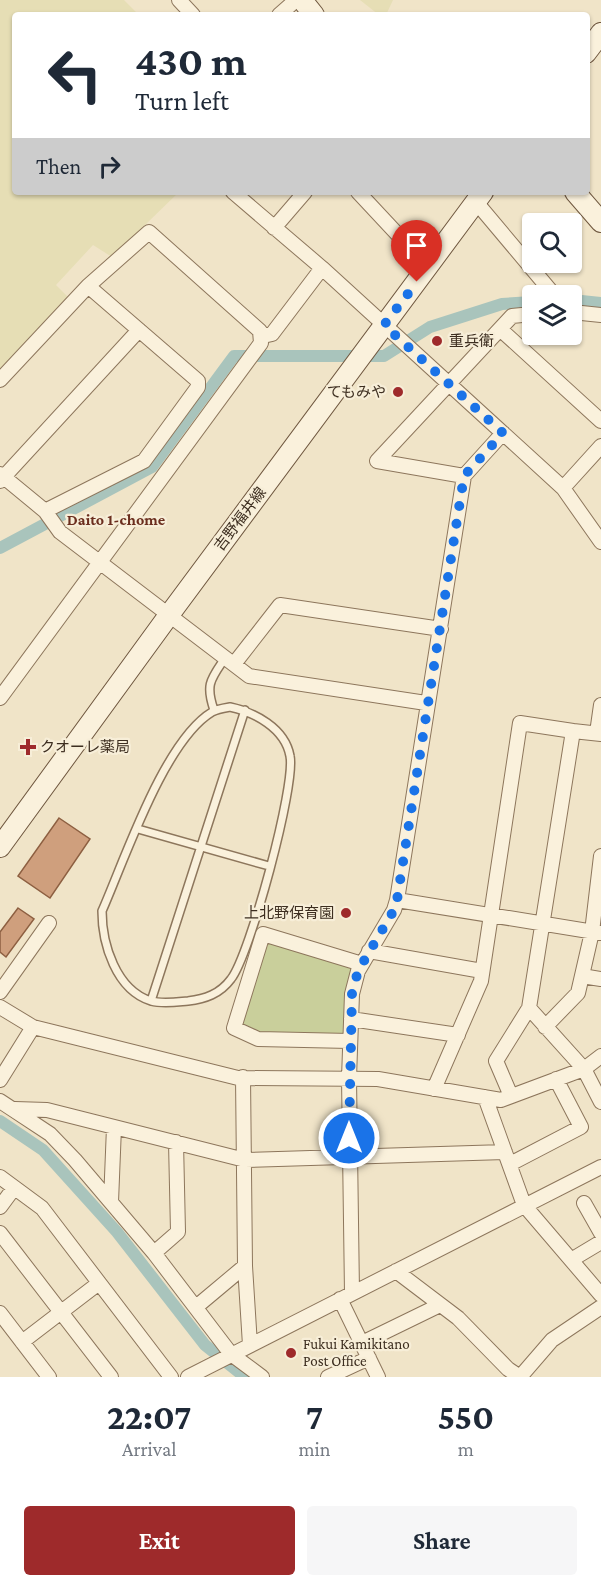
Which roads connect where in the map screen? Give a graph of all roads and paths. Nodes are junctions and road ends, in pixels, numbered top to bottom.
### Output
1 (179, 0) edge
2 (296, 0) edge
3 (302, 0) edge
4 (190, 12) edge
5 (282, 12) edge
6 (312, 12) edge
7 (601, 33) edge
8 (590, 48) edge
9 (236, 195) edge
10 (302, 195) edge
11 (361, 195) edge
12 (476, 195) edge
13 (578, 195) edge
14 (601, 222) edge
15 (274, 228) junction
16 (428, 267) junction
17 (322, 268) junction
18 (546, 285) edge
19 (88, 286) junction
20 (582, 313) edge
21 (522, 315) edge
22 (601, 315) edge
23 (384, 325) junction
24 (500, 329) junction
25 (139, 330) junction
26 (263, 336) junction
27 (0, 380) edge
28 (449, 384) junction
29 (601, 420) edge
30 (503, 433) junction
31 (601, 446) edge
32 (464, 476) junction
33 (1, 478) edge
34 (563, 488) junction
35 (45, 511) junction
36 (601, 542) edge
37 (99, 564) junction
38 (169, 615) junction
39 (441, 629) junction
40 (230, 661) junction
41 (0, 698) edge
42 (426, 703) junction
43 (601, 705) edge
44 (214, 710) junction
45 (245, 710) junction
46 (573, 731) junction
47 (599, 734) edge
48 (138, 829) junction
49 (0, 847) edge
50 (201, 847) junction
51 (600, 865) edge
52 (269, 866) junction
53 (397, 900) junction
54 (491, 915) junction
55 (50, 923) dead end
56 (542, 924) junction
57 (597, 932) edge
58 (369, 951) junction
59 (362, 964) junction
60 (483, 971) junction
61 (582, 976) junction
62 (601, 978) edge
63 (0, 992) edge
64 (151, 1001) junction
65 (0, 1007) edge
66 (529, 1008) junction
67 (351, 1019) junction
68 (33, 1027) junction
69 (545, 1027) junction
70 (458, 1035) junction
71 (350, 1041) junction
72 (601, 1056) edge
73 (584, 1069) junction
74 (243, 1077) junction
75 (349, 1078) junction
76 (556, 1079) junction
77 (0, 1080) edge
78 (434, 1089) junction
79 (511, 1096) junction
80 (485, 1097) junction
81 (0, 1101) edge
82 (601, 1102) edge
83 (15, 1109) junction
84 (114, 1127) junction
85 (176, 1143) junction
86 (349, 1158) junction
87 (507, 1158) junction
88 (245, 1160) junction
89 (601, 1167) edge
90 (0, 1177) edge
91 (14, 1188) junction
92 (111, 1202) junction
93 (584, 1203) dead end
94 (524, 1205) junction
95 (0, 1207) edge
96 (0, 1233) edge
97 (601, 1233) edge
98 (601, 1242) edge
99 (154, 1253) junction
100 (571, 1260) junction
101 (245, 1266) junction
102 (396, 1271) junction
103 (99, 1283) junction
104 (601, 1295) edge
105 (346, 1296) junction
106 (440, 1305) junction
107 (196, 1307) junction
108 (601, 1307) edge
109 (61, 1312) junction
110 (0, 1313) edge
111 (22, 1342) junction
112 (362, 1343) junction
113 (250, 1345) junction
114 (228, 1356) junction
115 (369, 1358) junction
116 (49, 1377) edge
117 (111, 1377) edge
118 (171, 1377) edge
119 (188, 1377) edge
120 (262, 1377) edge
121 (328, 1377) edge
122 (378, 1377) edge
123 (520, 1377) edge

1 - 4 street
2 - 5 street
3 - 6 main road
7 - 8 main road
9 - 15 street
10 - 15 street
11 - 16 street
12 - 16 main road, 吉野福井線
12 - 18 street
13 - 14 main road
15 - 17 street
16 - 23 main road, 吉野福井線
17 - 23 street
17 - 26 street
19 - 25 street
19 - 26 street
19 - 27 street
20 - 22 street
21 - 24 street
23 - 28 street
23 - 38 main road, 吉野福井線
24 - 28 street
24 - 29 street
25 - 33 street
25 - 35 street
26 - 37 street
28 - 30 street
28 - 32 street
30 - 32 street
30 - 34 street
31 - 34 street
32 - 39 street
33 - 35 street
34 - 36 street
35 - 37 street
37 - 38 street
37 - 41 street
38 - 40 street
38 - 49 main road, 吉野福井線
39 - 40 street
39 - 42 street
40 - 42 street
40 - 44 lane
42 - 53 street
43 - 47 street
44 - 45 lane
44 - 48 lane
45 - 50 lane
45 - 52 lane
46 - 47 street
46 - 54 street
46 - 56 street
48 - 50 lane
48 - 64 lane
50 - 52 lane
50 - 64 lane
51 - 57 street
52 - 64 lane
53 - 54 street
53 - 58 street
54 - 56 street
54 - 60 street
55 - 63 street
56 - 57 street
56 - 66 street
57 - 61 street
58 - 59 street
58 - 60 street
59 - 67 street
59 - 71 street
60 - 70 street
61 - 62 street
61 - 69 street
65 - 68 street
66 - 69 street
66 - 79 street
67 - 70 street
67 - 71 street
68 - 74 street
68 - 77 street
69 - 73 street
70 - 78 street
71 - 75 street
72 - 73 street
73 - 76 street
73 - 82 street
74 - 75 street
74 - 88 street
75 - 78 street
75 - 86 street
76 - 79 street
76 - 87 street
78 - 80 street
79 - 80 street
80 - 87 street
81 - 83 street
83 - 84 street
83 - 92 street
84 - 85 street
84 - 92 street
85 - 88 street
85 - 99 street
86 - 87 street
86 - 88 street
86 - 105 street
87 - 94 street
88 - 101 street
89 - 94 street
90 - 91 street
91 - 95 street
91 - 103 street
92 - 99 street
93 - 97 street
94 - 100 street
94 - 102 street
96 - 109 street
98 - 100 street
99 - 107 street
100 - 104 street
101 - 107 street
101 - 113 street
102 - 105 street
102 - 106 street
103 - 109 street
103 - 118 street
105 - 112 street
105 - 113 street
106 - 112 street
106 - 123 street
107 - 114 street
108 - 123 street
109 - 111 street
109 - 117 street
110 - 111 street
111 - 116 street
112 - 115 street
113 - 114 street
114 - 119 street
114 - 120 street
115 - 121 street
115 - 122 street

